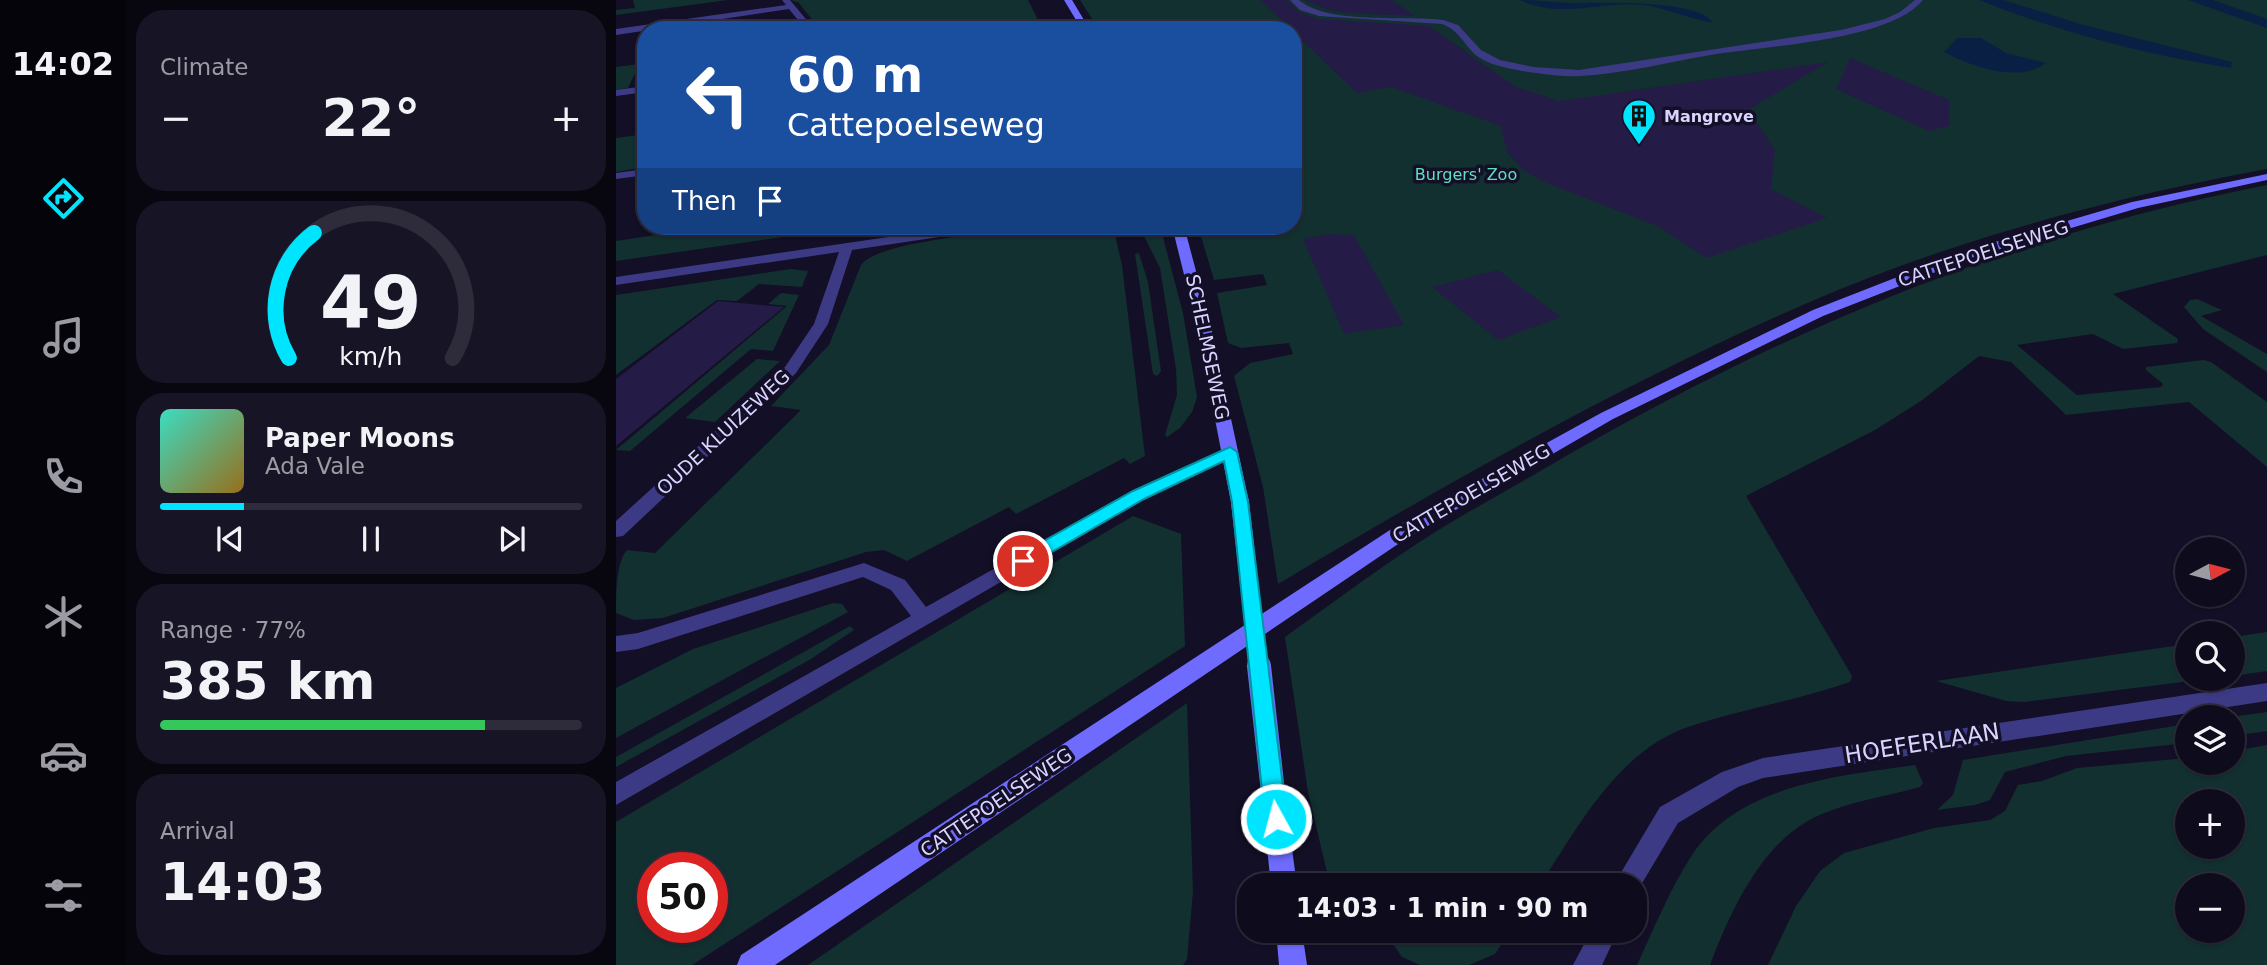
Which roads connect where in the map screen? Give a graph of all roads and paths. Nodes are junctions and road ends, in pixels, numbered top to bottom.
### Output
1 (1068, 0) edge
2 (1294, 0) edge
3 (1919, 0) edge
4 (789, 3) edge
5 (682, 21) edge
6 (804, 21) edge
7 (1081, 21) edge
8 (637, 28) edge
9 (616, 32) edge
10 (637, 90) edge
11 (616, 93) edge
12 (637, 173) edge
13 (616, 176) edge
14 (2267, 177) edge
15 (894, 235) edge
16 (1181, 235) edge
17 (847, 246) junction
18 (616, 281) edge
19 (1230, 452) junction
20 (616, 531) edge
21 (923, 617) junction
22 (616, 644) edge
23 (2267, 692) edge
24 (616, 794) edge
25 (1282, 873) edge
26 (1634, 873) edge
27 (1290, 943) edge
28 (1599, 943) edge
29 (751, 965) edge
30 (1293, 965) edge
31 (1587, 965) edge

1 - 7 street
2 - 3 street
4 - 5 street
4 - 6 street
8 - 9 street
10 - 11 street
12 - 13 street
14 - 29 street, CATTEPOELSEWEG
15 - 17 street
16 - 19 street, SCHELMSEWEG
17 - 18 street
17 - 20 street, OUDE KLUIZEWEG
19 - 21 street
19 - 25 street, SCHELMSEWEG, bridge
21 - 22 street
21 - 24 street
23 - 26 street, HOEFERLAAN
27 - 30 street
28 - 31 street

